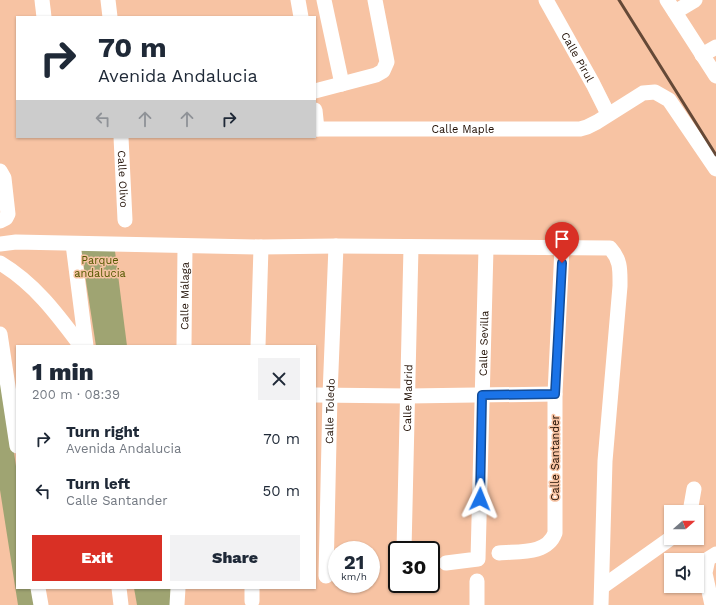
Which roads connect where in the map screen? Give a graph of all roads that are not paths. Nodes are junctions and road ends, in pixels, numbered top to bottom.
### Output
1 (42, 0) edge
2 (108, 0) edge
3 (298, 0) edge
4 (324, 0) edge
5 (374, 0) edge
6 (546, 0) edge
7 (694, 0) edge
8 (671, 6) edge
9 (44, 16) edge
10 (110, 16) edge
11 (301, 16) edge
12 (716, 46) edge
13 (702, 55) junction
14 (716, 76) edge
15 (342, 84) junction
16 (316, 91) edge
17 (608, 114) junction
18 (316, 129) edge
19 (121, 138) edge
20 (716, 169) edge
21 (0, 171) edge
22 (125, 220) dead end
23 (0, 221) edge
24 (0, 244) edge
25 (73, 244) junction
26 (185, 246) junction
27 (336, 246) junction
28 (411, 247) junction
29 (262, 248) junction
30 (486, 248) junction
31 (562, 248) junction
32 (0, 263) edge
33 (0, 334) edge
34 (80, 345) edge
35 (86, 345) edge
36 (184, 345) edge
37 (258, 345) edge
38 (555, 394) junction
39 (316, 395) edge
40 (330, 395) junction
41 (482, 395) junction
42 (408, 396) junction
43 (16, 439) edge
44 (694, 489) dead end
45 (691, 505) edge
46 (404, 541) edge
47 (664, 543) edge
48 (500, 553) dead end
49 (716, 554) edge
50 (446, 563) dead end
51 (326, 576) dead end
52 (477, 581) dead end
53 (602, 587) junction
54 (38, 589) edge
55 (119, 589) edge
56 (178, 589) edge
57 (41, 605) edge
58 (121, 605) edge
59 (177, 605) edge
60 (477, 605) edge
61 (601, 605) edge
62 (712, 605) edge

1 - 9 street
2 - 10 street
3 - 11 street
4 - 15 street
5 - 15 street
6 - 17 street, Calle Pirul
7 - 8 street
8 - 13 street
12 - 13 street
13 - 14 street
15 - 16 street
17 - 18 street, Calle Maple
17 - 20 street, Calle Maple
19 - 22 street, Calle Olivo
21 - 23 street
24 - 25 street
25 - 26 street
25 - 35 street
26 - 29 street
26 - 36 street, Calle Málaga
27 - 28 street
27 - 29 street
27 - 40 street, Calle Toledo
28 - 30 street
28 - 42 street, Calle Madrid
29 - 37 street
30 - 31 street
30 - 41 street, Calle Sevilla
31 - 38 street, Calle Santander
31 - 53 street
32 - 34 street
33 - 43 street
38 - 41 street
38 - 48 street, Calle Santander
39 - 40 street
40 - 42 street
40 - 51 street, Calle Toledo
41 - 42 street
41 - 50 street, Calle Sevilla
42 - 46 street, Calle Madrid
44 - 45 street
47 - 53 street
49 - 62 street
52 - 60 street
53 - 61 street
54 - 57 street
55 - 58 street
56 - 59 street

